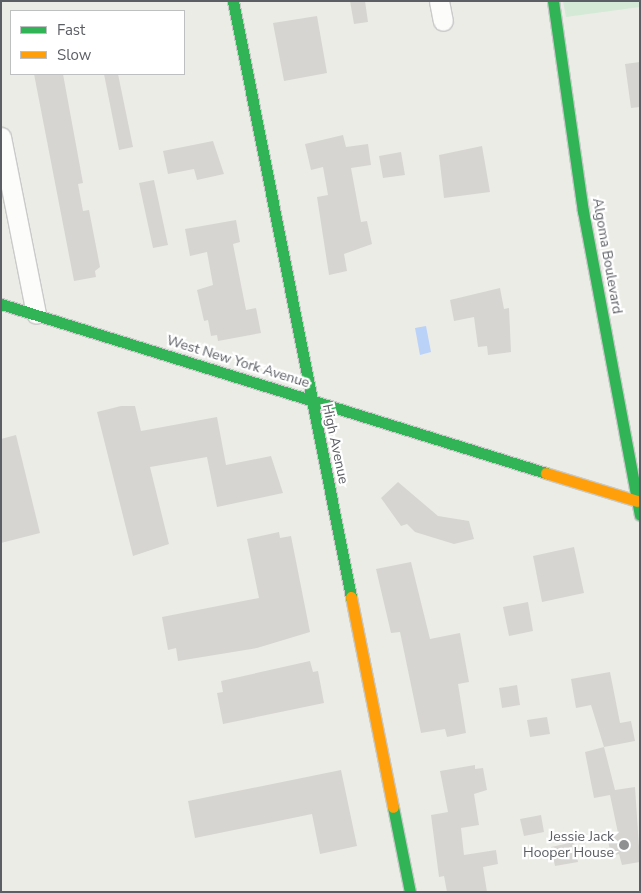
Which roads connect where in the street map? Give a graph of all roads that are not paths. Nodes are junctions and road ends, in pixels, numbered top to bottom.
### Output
1 (233, 1) edge
2 (439, 1) edge
3 (553, 1) edge
4 (443, 21) dead end
5 (1, 137) edge
6 (1, 304) edge
7 (36, 314) junction
8 (310, 400) junction
9 (637, 501) junction
10 (640, 515) edge
11 (410, 892) edge

1 - 8 main road, High Avenue
2 - 4 street
3 - 9 main road, Algoma Boulevard
5 - 7 street
6 - 7 main road, West New York Avenue
7 - 8 main road, West New York Avenue
8 - 9 main road, West New York Avenue
8 - 11 main road, High Avenue
9 - 10 main road, Algoma Boulevard

